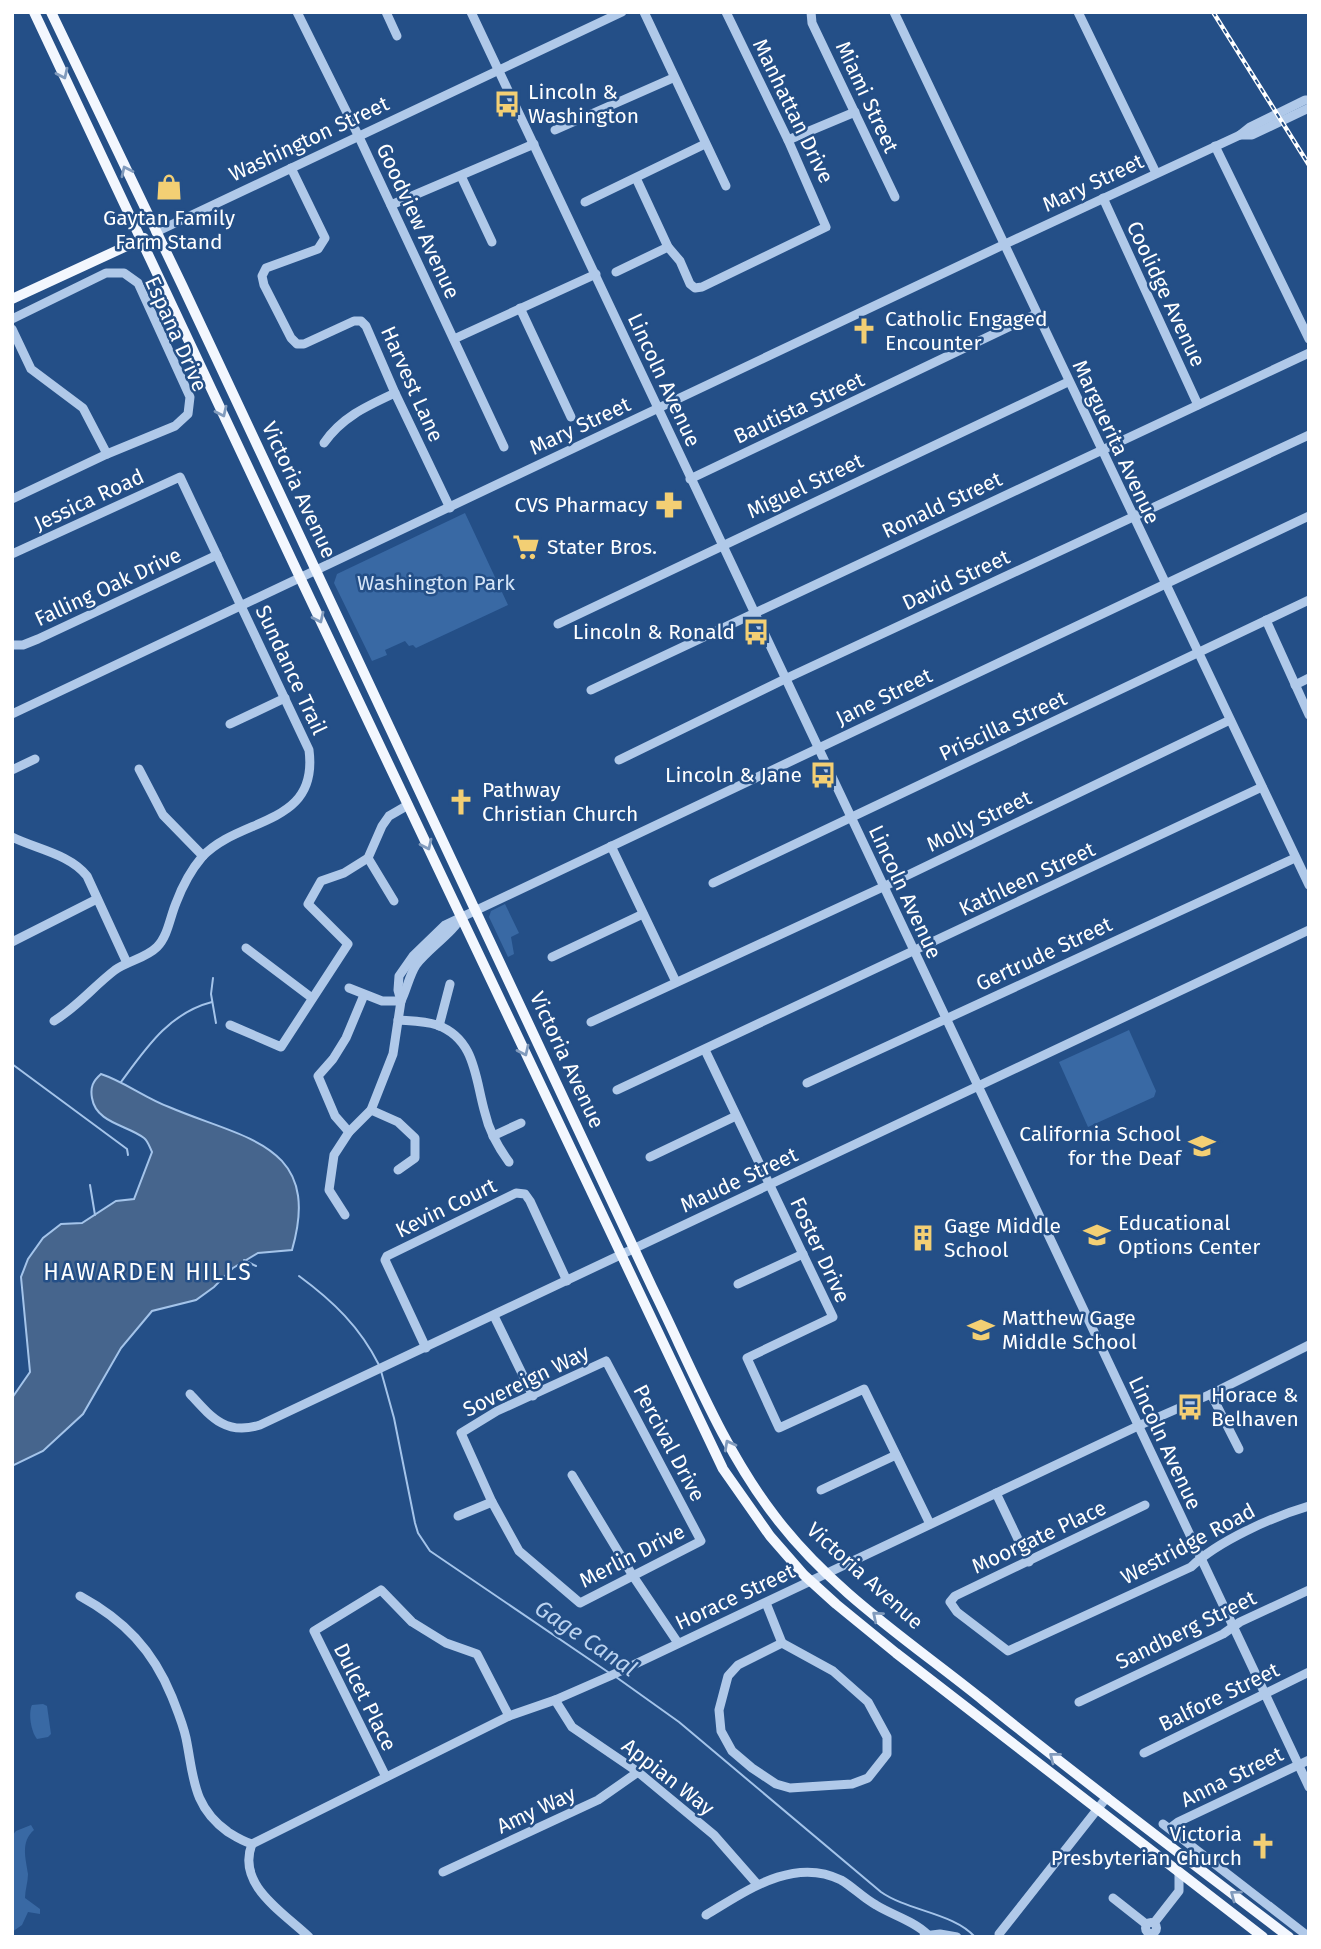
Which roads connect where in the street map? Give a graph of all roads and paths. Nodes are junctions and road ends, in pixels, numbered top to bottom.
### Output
1 (34, 12) edge
2 (51, 12) edge
3 (297, 12) edge
4 (386, 12) edge
5 (471, 12) edge
6 (622, 12) edge
7 (644, 12) edge
8 (726, 12) edge
9 (811, 12) edge
10 (894, 12) edge
11 (1078, 12) edge
12 (397, 36) dead end
13 (499, 71) junction
14 (673, 78) junction
15 (1309, 100) edge
16 (1309, 108) edge
17 (855, 112) junction
18 (555, 130) dead end
19 (1240, 135) junction
20 (359, 137) junction
21 (788, 140) junction
22 (534, 144) junction
23 (705, 144) junction
24 (1215, 146) junction
25 (291, 168) junction
26 (1156, 173) junction
27 (461, 176) junction
28 (636, 178) junction
29 (726, 186) dead end
30 (895, 197) dead end
31 (1102, 198) junction
32 (585, 202) dead end
33 (391, 205) junction
34 (156, 232) junction
35 (141, 239) junction
36 (492, 242) dead end
37 (1003, 245) junction
38 (668, 247) junction
39 (616, 272) dead end
40 (596, 274) junction
41 (12, 299) edge
42 (520, 308) junction
43 (1036, 314) junction
44 (12, 319) edge
45 (12, 329) edge
46 (454, 339) junction
47 (1309, 339) edge
48 (1309, 353) edge
49 (1068, 382) junction
50 (395, 393) junction
51 (1198, 405) junction
52 (658, 409) junction
53 (571, 417) dead end
54 (1309, 435) edge
55 (324, 443) dead end
56 (504, 447) dead end
57 (1101, 450) junction
58 (107, 454) junction
59 (180, 477) joint
60 (690, 479) junction
61 (12, 499) edge
62 (450, 508) junction
63 (1132, 516) junction
64 (1309, 516) edge
65 (722, 545) junction
66 (12, 554) edge
67 (217, 555) junction
68 (316, 571) junction
69 (300, 579) junction
70 (1164, 582) junction
71 (1309, 600) edge
72 (241, 605) junction
73 (754, 612) junction
74 (1266, 620) junction
75 (558, 624) dead end
76 (12, 645) edge
77 (1198, 653) junction
78 (1309, 678) edge
79 (785, 679) junction
80 (1295, 685) junction
81 (591, 690) dead end
82 (285, 698) junction
83 (12, 714) edge
84 (1309, 715) edge
85 (1230, 720) junction
86 (230, 724) dead end
87 (817, 748) junction
88 (35, 759) dead end
89 (619, 760) dead end
90 (12, 769) edge
91 (139, 769) dead end
92 (1262, 787) junction
93 (408, 805) junction
94 (850, 818) junction
95 (12, 838) edge
96 (611, 846) junction
97 (203, 856) junction
98 (368, 858) junction
99 (1295, 858) junction
100 (713, 883) dead end
101 (1309, 885) edge
102 (883, 887) junction
103 (97, 899) junction
104 (394, 901) dead end
105 (475, 910) junction
106 (643, 914) junction
107 (461, 918) junction
108 (1309, 930) edge
109 (12, 942) edge
110 (246, 948) dead end
111 (914, 953) junction
112 (552, 957) dead end
113 (127, 963) junction
114 (676, 982) junction
115 (450, 984) dead end
116 (349, 988) dead end
117 (364, 995) junction
118 (312, 998) junction
119 (401, 1001) junction
120 (946, 1019) junction
121 (398, 1020) junction
122 (54, 1021) dead end
123 (591, 1022) dead end
124 (230, 1025) dead end
125 (439, 1026) junction
126 (705, 1050) junction
127 (807, 1083) dead end
128 (978, 1087) junction
129 (617, 1090) dead end
130 (371, 1110) junction
131 (736, 1116) junction
132 (521, 1123) dead end
133 (349, 1132) junction
134 (493, 1136) junction
135 (650, 1157) dead end
136 (509, 1161) dead end
137 (398, 1170) dead end
138 (769, 1186) junction
139 (345, 1215) dead end
140 (635, 1248) junction
141 (803, 1254) junction
142 (620, 1255) junction
143 (566, 1280) junction
144 (738, 1284) dead end
145 (494, 1316) junction
146 (1309, 1345) edge
147 (426, 1348) junction
148 (606, 1361) joint
149 (190, 1394) dead end
150 (1211, 1394) junction
151 (533, 1396) junction
152 (1138, 1426) junction
153 (461, 1433) joint
154 (1240, 1449) dead end
155 (896, 1455) junction
156 (572, 1475) dead end
157 (821, 1490) dead end
158 (996, 1493) junction
159 (492, 1502) junction
160 (1145, 1505) dead end
161 (1309, 1506) edge
162 (458, 1516) dead end
163 (930, 1524) junction
164 (701, 1541) joint
165 (1199, 1559) junction
166 (1029, 1562) junction
167 (827, 1573) junction
168 (634, 1576) junction
169 (810, 1580) junction
170 (1309, 1590) edge
171 (80, 1596) dead end
172 (950, 1602) joint
173 (765, 1603) junction
174 (1233, 1627) junction
175 (678, 1643) junction
176 (782, 1643) junction
177 (1309, 1672) edge
178 (1265, 1694) junction
179 (555, 1700) junction
180 (1079, 1702) dead end
181 (509, 1716) junction
182 (1144, 1753) dead end
183 (1309, 1760) edge
184 (1298, 1765) junction
185 (638, 1772) junction
186 (386, 1777) junction
187 (1309, 1787) edge
188 (1107, 1797) junction
189 (1099, 1808) junction
190 (247, 1846) junction
191 (443, 1872) dead end
192 (1179, 1872) junction
193 (757, 1884) junction
194 (1198, 1887) junction
195 (1179, 1891) junction
196 (1113, 1898) dead end
197 (706, 1915) dead end
198 (1155, 1929) edge
199 (999, 1934) dead end
200 (925, 1936) edge
201 (309, 1937) edge
202 (957, 1937) edge
203 (1263, 1937) edge
204 (1289, 1937) edge
205 (1309, 1937) edge

1 -> 35 main road, Victoria Avenue
34 -> 2 main road, Victoria Avenue
3 - 20 street, Goodview Avenue
4 - 12 street
5 - 13 street, Lincoln Avenue
6 - 13 street, Washington Street
7 - 14 street
8 - 21 street, Manhattan Drive
9 - 17 street, Miami Street
10 - 37 street, Marguerita Avenue
11 - 26 street
13 - 20 street, Washington Street
13 - 22 street, Lincoln Avenue
14 - 18 street
14 - 23 street
15 - 19 street, Mary Street
16 - 19 street, Mary Street
17 - 21 street
17 - 30 street, Miami Street
19 - 24 street, Mary Street
20 - 25 street, Washington Street
20 - 33 street, Goodview Avenue
21 - 38 street, Manhattan Drive
22 - 27 street
22 - 40 street, Lincoln Avenue
23 - 28 street
23 - 29 street
24 - 26 street, Mary Street
24 - 47 street
25 - 34 street, Washington Street
25 - 50 street, Harvest Lane
26 - 31 street, Mary Street
27 - 33 street
27 - 36 street
28 - 32 street
28 - 38 street
31 - 37 street, Mary Street
31 - 51 street, Coolidge Avenue
33 - 46 street, Goodview Avenue
34 - 35 main road, Washington Street
34 - 68 main road, Victoria Avenue
35 - 41 main road, Washington Street
35 -> 69 main road, Victoria Avenue
37 - 43 street, Marguerita Avenue
37 - 52 street, Mary Street
38 - 39 street
40 - 42 street
40 - 52 street, Lincoln Avenue
42 - 46 street
42 - 53 street
43 - 49 street, Marguerita Avenue
43 - 60 street, Bautista Street
44 - 58 street, Espana Drive
45 - 58 street
46 - 56 street, Goodview Avenue
48 - 51 street, Ronald Street
49 - 57 street, Marguerita Avenue
49 - 65 street, Miguel Street
50 - 55 street
50 - 62 street, Harvest Lane
51 - 57 street, Ronald Street
52 - 60 street, Lincoln Avenue
52 - 62 street, Mary Street
54 - 63 street, David Street
57 - 63 street, Marguerita Avenue
57 - 73 street, Ronald Street
58 - 61 street
59 - 66 street, Jessica Road
59 - 67 street, Sundance Trail
60 - 65 street, Lincoln Avenue
62 - 68 street, Mary Street
63 - 70 street, Marguerita Avenue
63 - 79 street, David Street
64 - 70 street, Jane Street
65 - 73 street, Lincoln Avenue
65 - 75 street, Miguel Street
67 - 72 street, Sundance Trail
67 - 76 street, Falling Oak Drive
68 - 69 street, Mary Street
68 - 105 main road, Victoria Avenue
69 - 72 street, Mary Street
69 -> 93 main road, Victoria Avenue
70 - 77 street, Marguerita Avenue
70 - 87 street, Jane Street
71 - 74 street, Priscilla Street
72 - 82 street, Sundance Trail
72 - 83 street, Mary Street
73 - 79 street, Lincoln Avenue
73 - 81 street, Ronald Street
74 - 77 street, Priscilla Street
74 - 80 street
77 - 85 street, Marguerita Avenue
77 - 94 street, Priscilla Street
78 - 80 street
79 - 87 street, Lincoln Avenue
79 - 89 street, David Street
80 - 84 street
82 - 86 street
82 - 97 street, Sundance Trail
85 - 92 street, Marguerita Avenue
85 - 102 street, Molly Street
87 - 94 street, Lincoln Avenue
87 - 96 street, Jane Street
88 - 90 street
91 - 97 street
92 - 99 street, Marguerita Avenue
92 - 111 street, Kathleen Street
93 - 98 street
93 -> 107 main road, Victoria Avenue
94 - 100 street, Priscilla Street
94 - 102 street, Lincoln Avenue
95 - 103 street
96 - 105 street, Jane Street
96 - 106 street
97 - 113 street, Sundance Trail
98 - 104 street
98 - 118 street
99 - 101 street, Marguerita Avenue
99 - 120 street, Gertrude Street
102 - 111 street, Lincoln Avenue
102 - 114 street, Molly Street
103 - 109 street
103 - 113 street
105 - 107 street, Jane Street
105 - 140 main road, Victoria Avenue
106 - 112 street
106 - 114 street
107 - 119 street, Jane Street
107 -> 142 main road, Victoria Avenue
108 - 128 street, Maude Street
110 - 118 street
111 - 120 street, Lincoln Avenue
111 - 126 street, Kathleen Street
113 - 122 street, Sundance Trail
114 - 123 street, Molly Street
115 - 125 street
116 - 117 street
117 - 119 street
117 - 133 street
118 - 124 street
119 - 121 street, Jane Street
120 - 127 street, Gertrude Street
120 - 128 street, Lincoln Avenue
121 - 125 street
121 - 130 street, Jane Street
125 - 134 street
126 - 129 street, Kathleen Street
126 - 131 street, Foster Drive
128 - 138 street, Maude Street
128 - 152 street, Lincoln Avenue
130 - 133 street
130 - 137 street
131 - 135 street
131 - 138 street, Foster Drive
132 - 134 street
133 - 139 street
134 - 136 street
138 - 140 street, Maude Street
138 - 141 street, Foster Drive
140 - 142 street, Maude Street
167 -> 140 main road, Victoria Avenue
141 - 144 street
141 - 155 street, Foster Drive
142 - 143 street, Maude Street
142 - 169 main road, Victoria Avenue
143 - 145 street, Maude Street
143 - 147 street, Kevin Court
145 - 147 street, Maude Street
145 - 151 street
146 - 150 street, Horace Street
147 - 149 street, Maude Street
148 - 151 street, Sovereign Way
148 - 164 street, Percival Drive
150 - 152 street, Horace Street
150 - 154 street
151 - 153 street, Sovereign Way
152 - 158 street, Horace Street
152 - 165 street, Lincoln Avenue
153 - 159 street, Merlin Drive
155 - 157 street
155 - 163 street, Foster Drive
156 - 168 street
158 - 163 street, Horace Street
158 - 166 street
159 - 162 street
159 - 168 street, Merlin Drive
160 - 166 street, Moorgate Place
161 - 165 street, Westridge Road
163 - 167 street, Horace Street
164 - 168 street, Merlin Drive
165 - 172 street, Westridge Road
165 - 174 street, Lincoln Avenue
166 - 172 street, Moorgate Place
167 - 169 street, Horace Street
188 -> 167 main road, Victoria Avenue
168 - 175 street
169 - 173 street, Horace Street
169 - 189 main road, Victoria Avenue
170 - 174 street, Sandberg Street
171 - 190 street
173 - 175 street, Horace Street
173 - 176 street
174 - 178 street, Lincoln Avenue
174 - 180 street, Sandberg Street
175 - 179 street, Horace Street
176 - 176 street
177 - 178 street, Balfore Street
178 - 182 street, Balfore Street
178 - 184 street, Lincoln Avenue
179 - 181 street, Horace Street
179 - 185 street, Appian Way
181 - 186 street, Horace Street
181 - 186 street, Dulcet Place
183 - 184 street, Anna Street
184 - 187 street, Lincoln Avenue
184 - 205 street, Anna Street
185 - 191 street, Amy Way
185 - 193 street, Appian Way
186 - 190 street, Horace Street
188 - 189 street
204 -> 188 main road, Victoria Avenue
189 - 192 main road, Victoria Avenue
189 - 199 street
190 - 201 street
192 - 194 main road, Victoria Avenue
192 - 195 street
193 - 197 street
193 - 200 street
194 - 195 street
194 - 203 main road, Victoria Avenue
195 - 198 street
196 - 198 street
200 - 202 street

